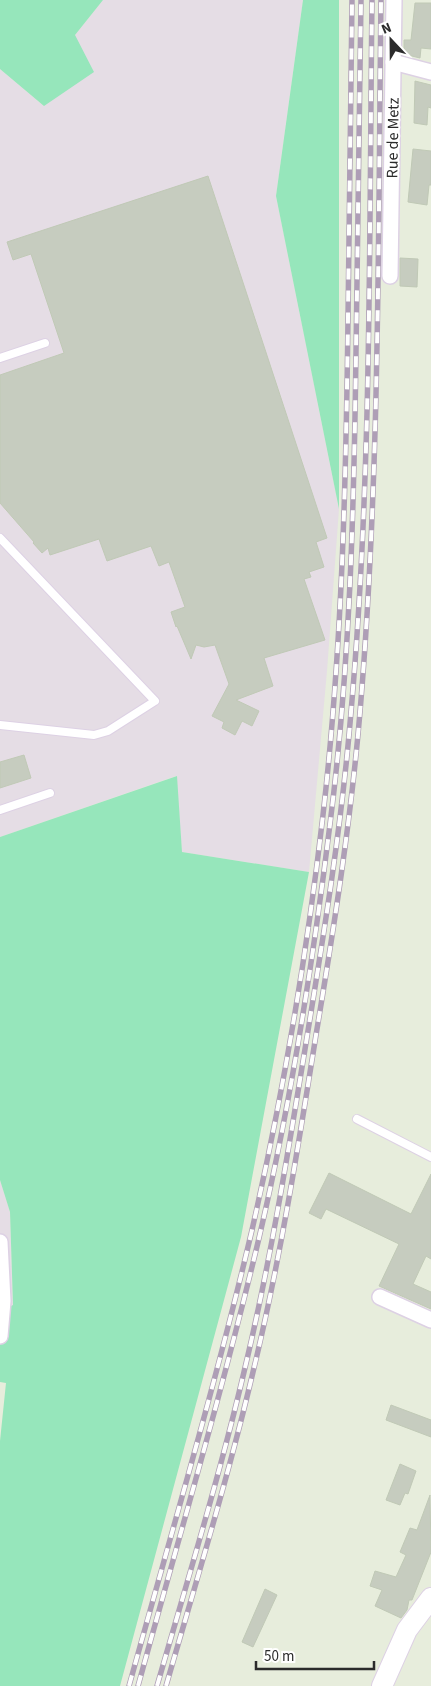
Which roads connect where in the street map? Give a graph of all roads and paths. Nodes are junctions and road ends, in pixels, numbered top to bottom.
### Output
1 (394, 0) edge
2 (393, 62) junction
3 (431, 72) edge
4 (390, 276) dead end
5 (45, 344) dead end
6 (0, 358) edge
7 (0, 538) edge
8 (0, 724) edge
9 (50, 792) dead end
10 (0, 810) edge
11 (357, 1119) dead end
12 (431, 1157) edge
13 (0, 1242) edge
14 (380, 1297) dead end
15 (431, 1320) edge
16 (0, 1336) edge
17 (428, 1607) edge
18 (382, 1686) edge

1 - 2 street, Rue de Metz
2 - 3 street
2 - 4 street, Rue de Metz
5 - 6 lane
7 - 8 lane
9 - 10 lane
11 - 12 lane
13 - 16 street
14 - 15 street
17 - 18 street

